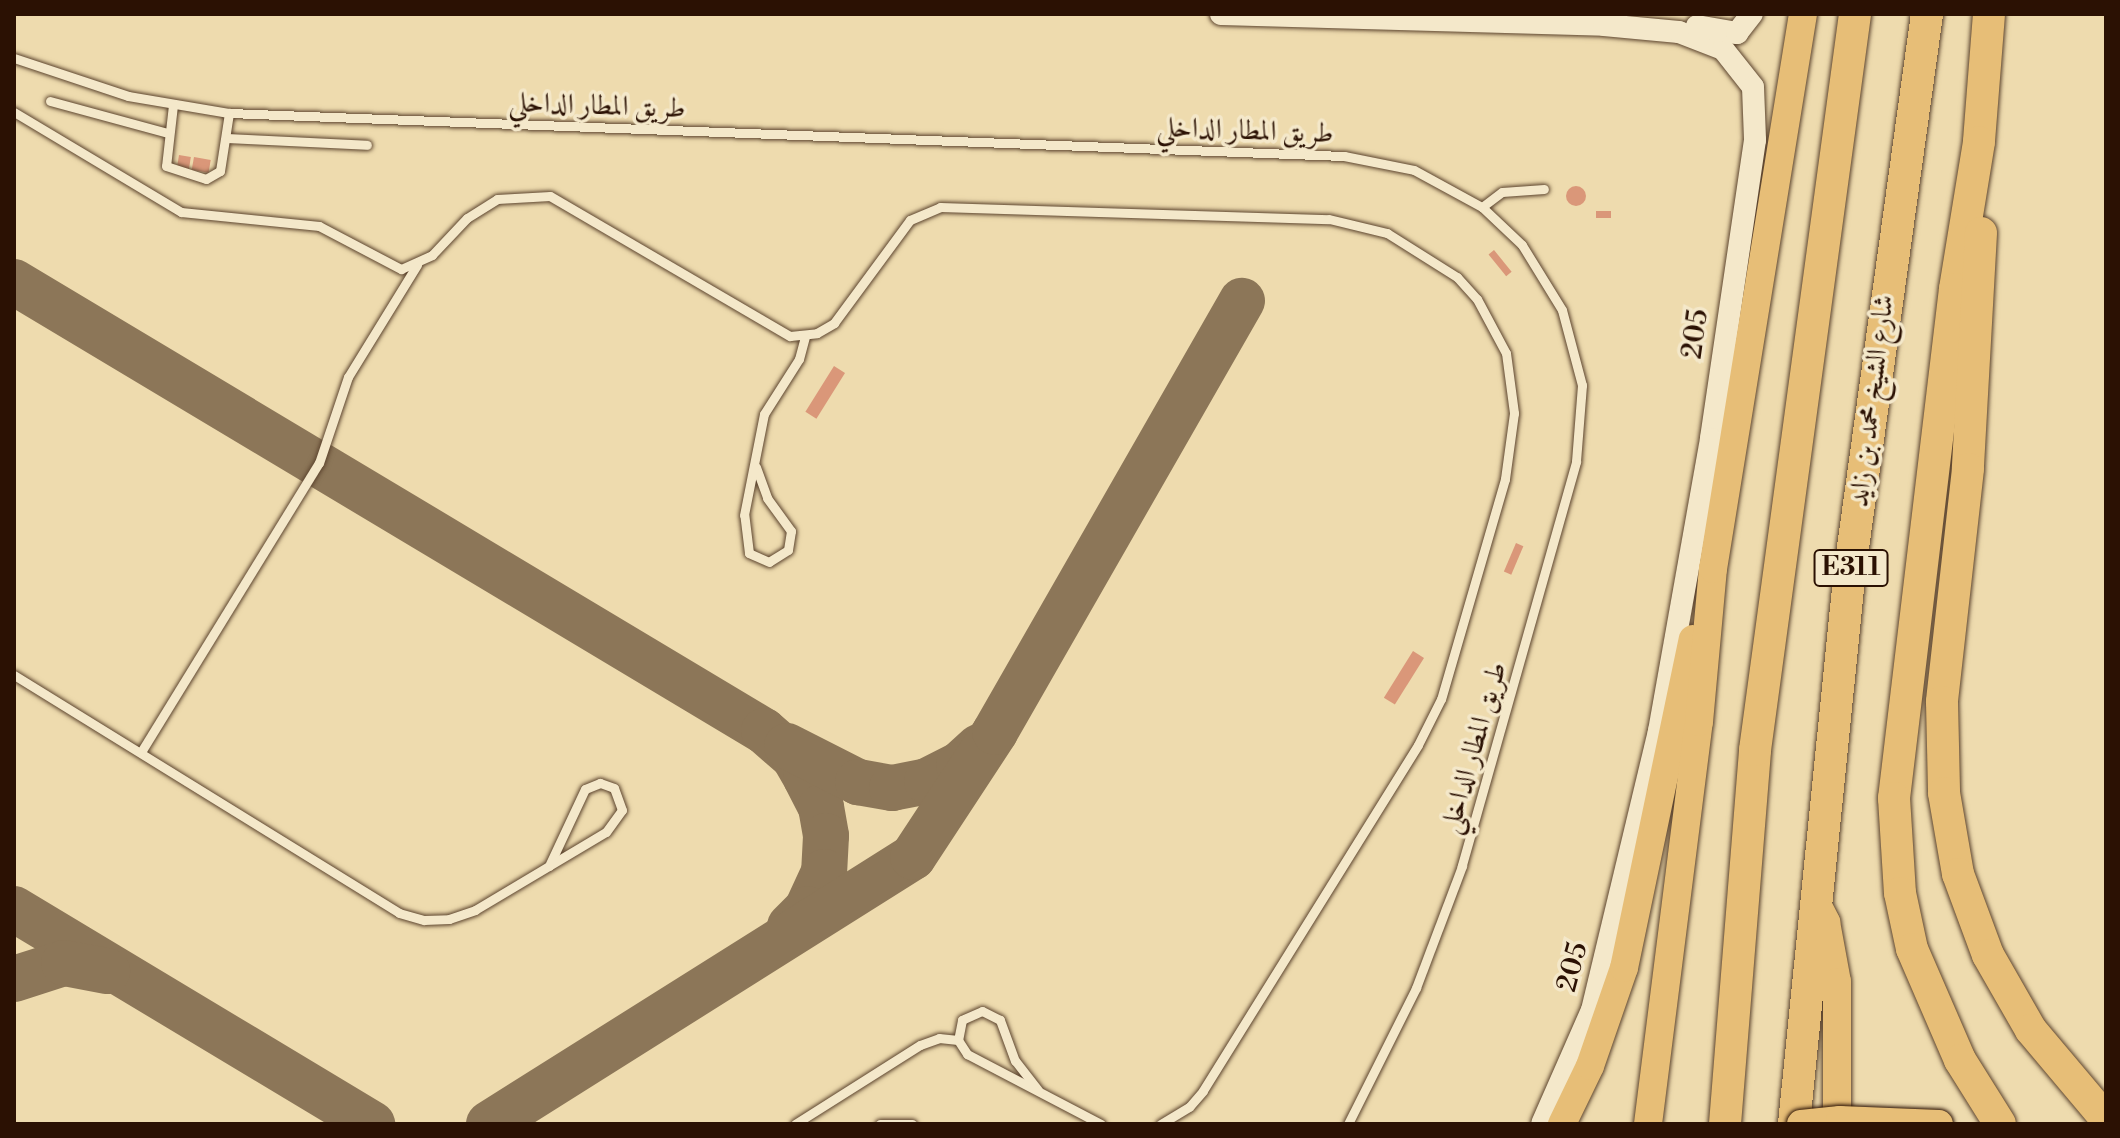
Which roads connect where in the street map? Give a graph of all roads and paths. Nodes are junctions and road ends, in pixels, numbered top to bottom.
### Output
1 (1221, 14) edge
2 (1752, 14) edge
3 (1803, 14) edge
4 (1855, 14) edge
5 (1927, 14) edge
6 (1989, 14) edge
7 (1604, 25) junction
8 (14, 58) edge
9 (50, 101) dead end
10 (173, 105) junction
11 (14, 112) edge
12 (229, 113) junction
13 (168, 133) junction
14 (226, 138) junction
15 (1979, 142) junction
16 (367, 145) dead end
17 (1544, 189) dead end
18 (1482, 207) junction
19 (417, 265) junction
20 (805, 336) junction
21 (756, 467) junction
22 (1713, 569) junction
23 (14, 675) edge
24 (141, 752) junction
25 (549, 866) junction
26 (1815, 900) junction
27 (958, 1040) junction
28 (1038, 1090) junction
29 (2106, 1119) edge
30 (795, 1124) edge
31 (880, 1124) edge
32 (912, 1124) edge
33 (1101, 1124) edge
34 (1161, 1124) edge
35 (1348, 1124) edge
36 (1542, 1124) edge
37 (1562, 1124) edge
38 (1645, 1124) edge
39 (1725, 1124) edge
40 (1794, 1124) edge
41 (1801, 1124) edge
42 (1837, 1124) edge
43 (1939, 1124) edge
44 (2000, 1124) edge

1 - 7 street, 205
2 - 7 street
3 - 22 highway
4 - 39 highway, E311
5 - 26 highway, شارع الشيخ محمد بن زايد / E311
6 - 15 highway
7 - 36 street, 205
8 - 10 lane, طريق المطار الداخلي
9 - 13 lane
10 - 12 lane, طريق المطار الداخلي
10 - 13 lane
11 - 19 lane
12 - 14 lane
12 - 18 lane, طريق المطار الداخلي
13 - 14 lane
14 - 16 lane
15 - 29 highway
15 - 44 highway
17 - 18 lane
18 - 35 lane, طريق المطار الداخلي
19 - 20 lane
19 - 24 lane
20 - 21 lane
20 - 34 lane
21 - 21 lane
22 - 37 highway
22 - 38 highway
23 - 24 lane
24 - 25 lane
25 - 25 lane
26 - 40 highway, شارع الشيخ محمد بن زايد / E311
26 - 42 highway
27 - 28 lane
27 - 28 lane
27 - 30 lane
28 - 33 lane
31 - 32 lane
41 - 43 highway, bridge

